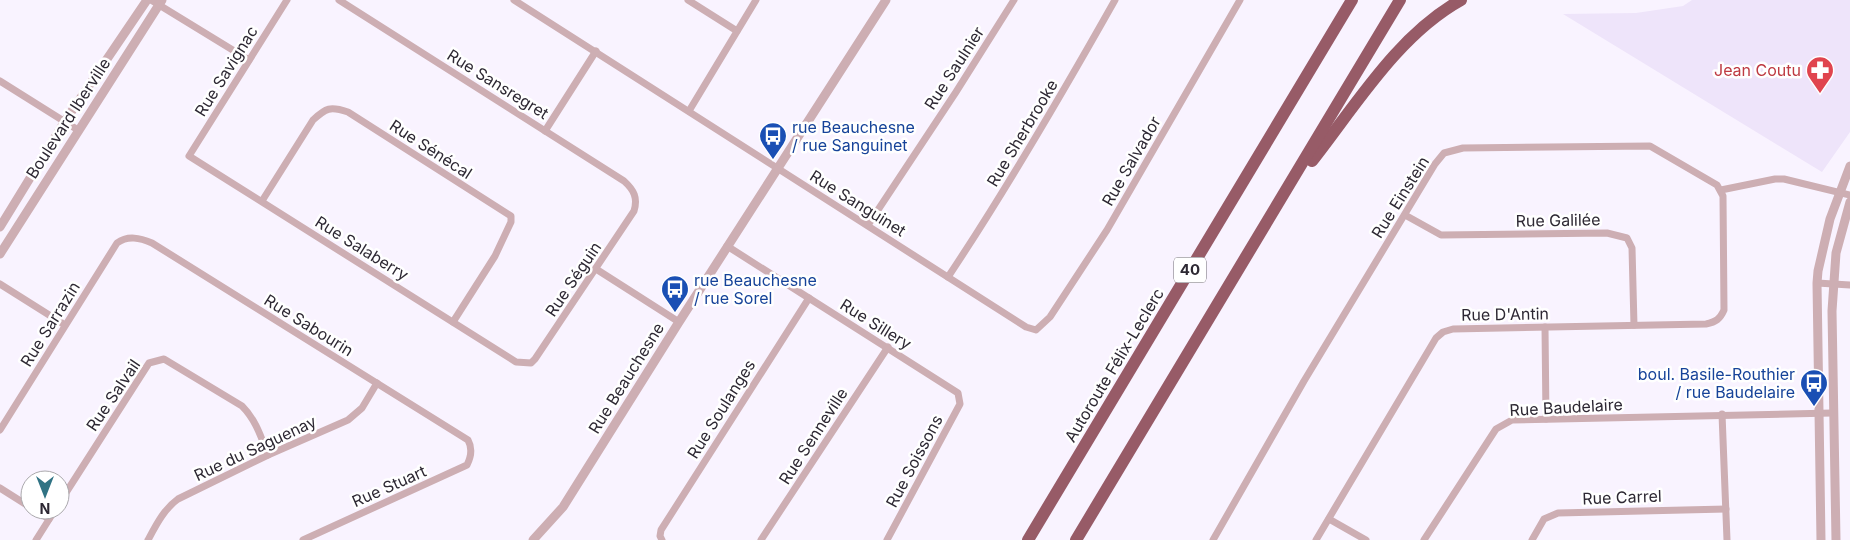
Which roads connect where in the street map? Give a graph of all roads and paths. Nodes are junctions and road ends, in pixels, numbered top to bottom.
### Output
1 (147, 0) edge
2 (287, 0) edge
3 (339, 0) edge
4 (515, 0) edge
5 (688, 0) edge
6 (756, 0) edge
7 (886, 0) edge
8 (1014, 0) edge
9 (1115, 0) edge
10 (1240, 0) edge
11 (1352, 0) edge
12 (1400, 0) edge
13 (1461, 0) edge
14 (158, 2) edge
15 (737, 31) junction
16 (596, 51) junction
17 (249, 60) junction
18 (0, 80) edge
19 (689, 111) junction
20 (64, 121) junction
21 (78, 130) junction
22 (545, 131) junction
23 (189, 156) joint
24 (1850, 166) edge
25 (778, 169) junction
26 (1721, 190) junction
27 (1839, 192) junction
28 (1850, 196) edge
29 (636, 197) joint
30 (1280, 200) junction
31 (262, 201) junction
32 (1850, 202) edge
33 (1405, 215) junction
34 (868, 226) junction
35 (0, 227) edge
36 (128, 238) joint
37 (727, 246) junction
38 (0, 254) edge
39 (596, 269) junction
40 (948, 277) junction
41 (1817, 283) junction
42 (0, 284) edge
43 (1833, 284) junction
44 (1850, 285) edge
45 (809, 298) junction
46 (453, 322) junction
47 (679, 322) junction
48 (65, 325) junction
49 (1634, 325) junction
50 (1545, 327) junction
51 (1036, 330) joint
52 (888, 347) junction
53 (520, 363) joint
54 (376, 383) junction
55 (958, 393) joint
56 (1818, 412) junction
57 (1832, 413) junction
58 (1722, 414) junction
59 (1546, 419) junction
60 (0, 430) edge
61 (470, 445) joint
62 (268, 455) junction
63 (70, 486) edge
64 (0, 488) edge
65 (20, 501) edge
66 (1726, 509) junction
67 (1329, 519) junction
68 (48, 520) edge
69 (661, 538) edge
70 (36, 540) edge
71 (148, 540) edge
72 (303, 540) edge
73 (533, 540) edge
74 (761, 540) edge
75 (887, 540) edge
76 (1028, 540) edge
77 (1076, 540) edge
78 (1213, 540) edge
79 (1316, 540) edge
80 (1366, 540) edge
81 (1424, 540) edge
82 (1532, 540) edge
83 (1727, 540) edge
84 (1821, 540) edge
85 (1836, 540) edge

1 - 20 street, Boulevard Iberville
2 - 17 street, Rue Savignac
3 - 22 street, Rue Sansregret
4 - 16 street, Rue Sanguinet
5 - 15 street
6 - 15 street
7 - 25 street, Rue Beauchesne
8 - 34 street, Rue Saulnier
9 - 40 street, Rue Sherbrooke
10 - 51 street, Rue Salvador
11 - 76 highway, Autoroute Félix-Leclerc / 40
12 - 30 highway, 40
13 - 30 highway
14 - 17 street
14 - 21 street, Boulevard Iberville
15 - 19 street
16 - 19 street, Rue Sanguinet
16 - 22 street
17 - 23 street, Rue Savignac
18 - 20 street
19 - 25 street, Rue Sanguinet
20 - 21 street
20 - 35 street, Boulevard Iberville
21 - 38 street, Boulevard Iberville
22 - 29 street, Rue Sansregret
23 - 31 street, Rue Salaberry
24 - 27 street
25 - 34 street, Rue Sanguinet
25 - 37 street, Rue Beauchesne
26 - 27 street
26 - 33 street, Rue Einstein
26 - 49 street, Rue D'Antin
27 - 28 street
27 - 41 street
29 - 39 street, Rue Séguin
30 - 77 highway, 40
31 - 46 street, Rue Salaberry
31 - 46 street, Rue Sénécal
32 - 43 street
33 - 49 street, Rue Galilée
33 - 78 street, Rue Einstein
34 - 40 street, Rue Sanguinet
36 - 48 street, Rue Sarrazin
36 - 54 street, Rue Sabourin
37 - 45 street, Rue Sillery
37 - 47 street, Rue Beauchesne
39 - 47 street
39 - 53 street, Rue Séguin
40 - 51 street, Rue Sanguinet
41 - 43 street
41 - 56 street
42 - 48 street
43 - 44 street
43 - 57 street
45 - 52 street, Rue Sillery
45 - 69 street, Rue Soulanges
46 - 53 street, Rue Salaberry
47 - 73 street, Rue Beauchesne
48 - 60 street, Rue Sarrazin
49 - 50 street, Rue D'Antin
50 - 59 street
50 - 67 street, Rue D'Antin
52 - 55 street, Rue Sillery
52 - 74 street, Rue Senneville
54 - 61 street, Rue Sabourin
54 - 62 street, Rue du Saguenay
55 - 75 street, Rue Soissons
56 - 57 street, Rue Baudelaire
56 - 58 street, Rue Baudelaire
56 - 84 street
57 - 85 street
58 - 59 street, Rue Baudelaire
58 - 66 street
59 - 81 street, Rue Baudelaire
61 - 72 street, Rue Stuart
62 - 63 street, Rue Salvail
62 - 71 street, Rue du Saguenay
64 - 65 street
66 - 82 street, Rue Carrel
66 - 83 street
67 - 79 street, Rue D'Antin
67 - 80 street
68 - 70 street

